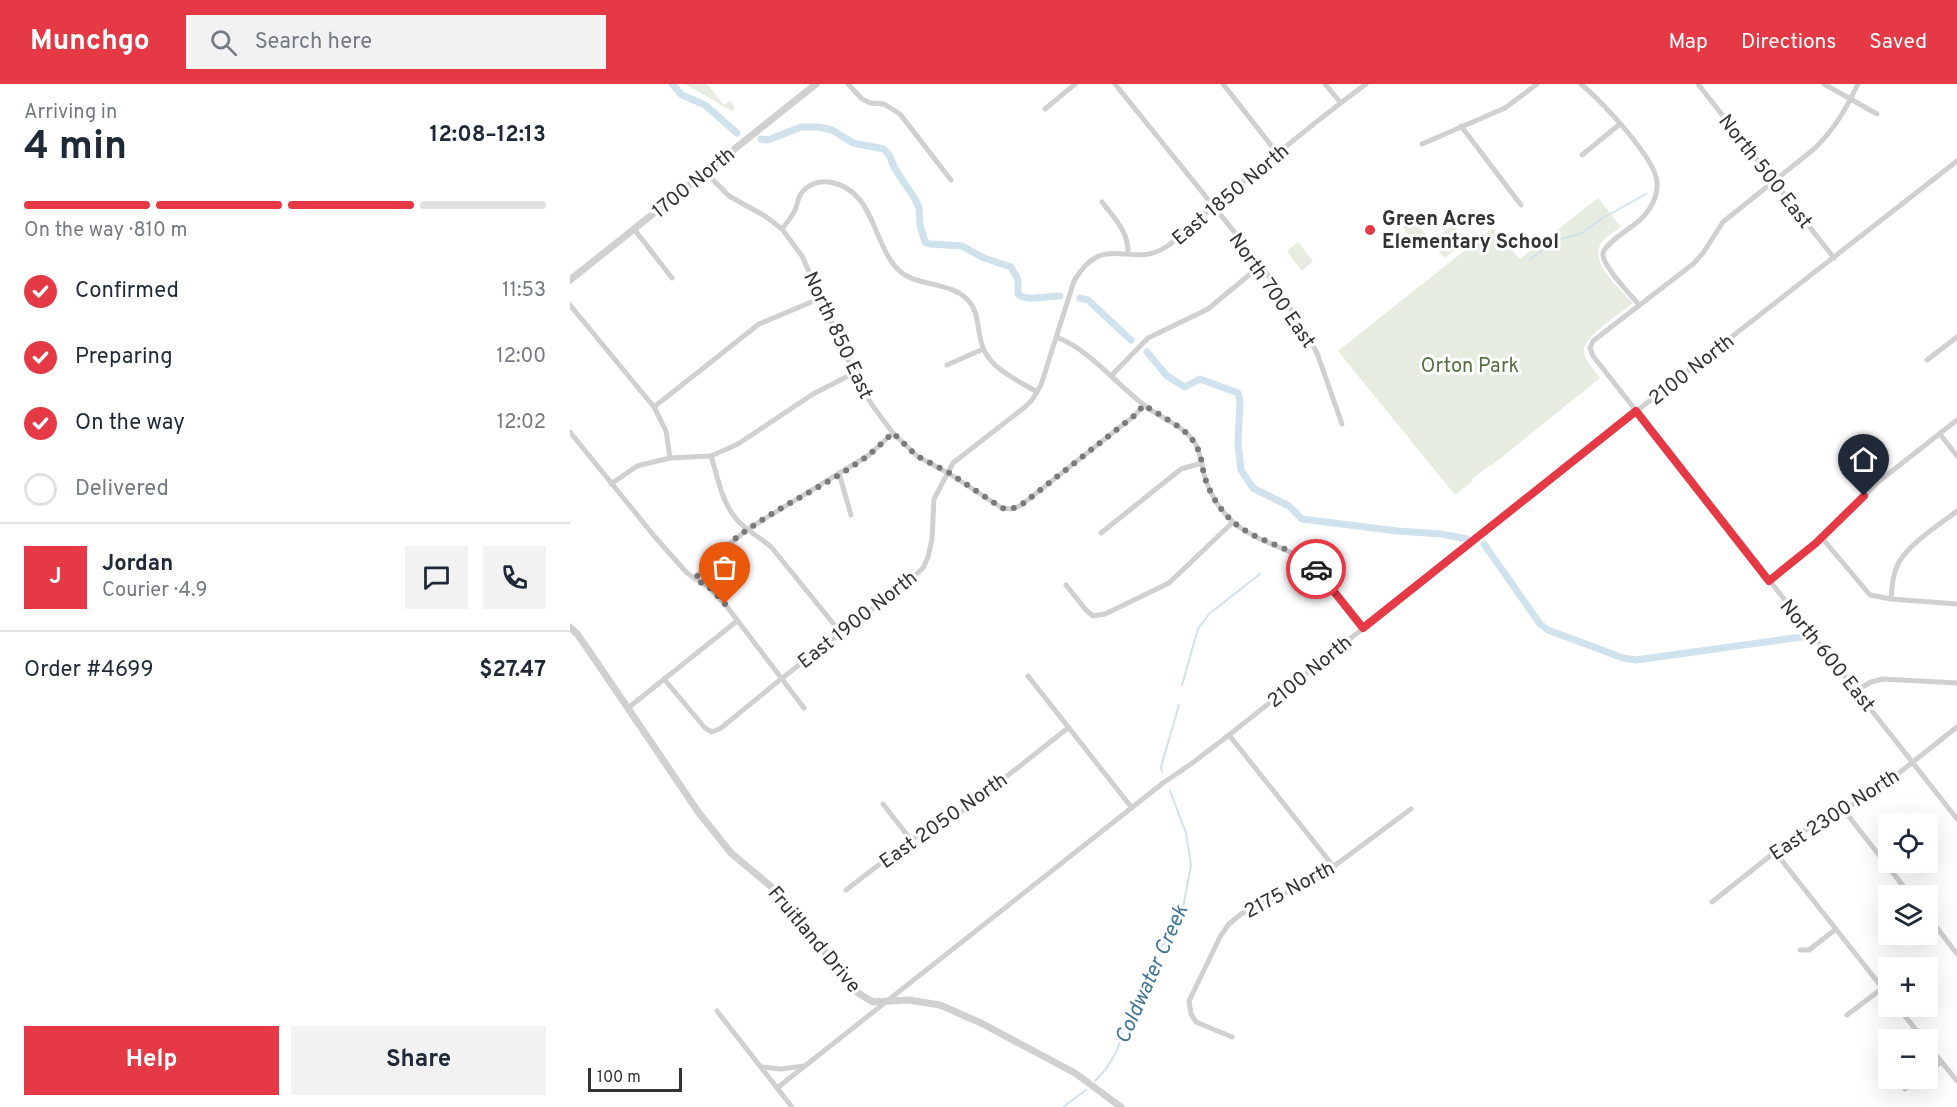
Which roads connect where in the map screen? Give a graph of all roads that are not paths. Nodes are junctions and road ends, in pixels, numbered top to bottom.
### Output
1 (816, 84) edge
2 (848, 84) edge
3 (1075, 84) edge
4 (1115, 84) edge
5 (1223, 84) edge
6 (1325, 84) edge
7 (1366, 84) edge
8 (1538, 84) edge
9 (1581, 84) edge
10 (1698, 84) edge
11 (1824, 84) edge
12 (1858, 84) edge
13 (1851, 98) junction
14 (1340, 102) junction
15 (1045, 109) dead end
16 (1877, 114) dead end
17 (1620, 124) junction
18 (1461, 126) junction
19 (1422, 144) dead end
20 (1278, 154) junction
21 (1582, 155) dead end
22 (1957, 161) edge
23 (705, 172) junction
24 (951, 180) dead end
25 (1774, 181) junction
26 (1102, 202) dead end
27 (1521, 205) dead end
28 (1213, 206) junction
29 (634, 229) junction
30 (782, 229) junction
31 (1128, 254) junction
32 (1834, 258) junction
33 (1261, 265) junction
34 (672, 278) dead end
35 (570, 280) edge
36 (821, 298) junction
37 (570, 305) edge
38 (1639, 305) junction
39 (1057, 337) junction
40 (1957, 337) edge
41 (983, 349) junction
42 (1927, 360) dead end
43 (947, 366) dead end
44 (854, 373) junction
45 (1111, 376) junction
46 (1037, 392) junction
47 (1144, 405) junction
48 (654, 407) junction
49 (1636, 411) junction
50 (1957, 420) edge
51 (1342, 424) dead end
52 (570, 432) edge
53 (893, 433) junction
54 (1940, 434) junction
55 (711, 456) junction
56 (1957, 456) edge
57 (670, 458) junction
58 (1202, 463) junction
59 (948, 472) junction
60 (839, 473) junction
61 (612, 484) junction
62 (1957, 511) edge
63 (851, 515) dead end
64 (1233, 522) junction
65 (748, 530) junction
66 (1101, 533) dead end
67 (1822, 538) junction
68 (695, 579) junction
69 (1769, 581) junction
70 (1066, 585) dead end
71 (1891, 599) junction
72 (1957, 604) edge
73 (737, 621) junction
74 (570, 627) edge
75 (1363, 628) junction
76 (841, 633) junction
77 (1028, 676) dead end
78 (664, 679) junction
79 (781, 679) junction
80 (1957, 683) edge
81 (1857, 690) junction
82 (628, 708) junction
83 (804, 708) dead end
84 (1957, 727) edge
85 (1068, 728) junction
86 (1229, 735) junction
87 (1913, 762) junction
88 (883, 804) dead end
89 (1132, 808) junction
90 (1411, 809) dead end
91 (1843, 809) junction
92 (1957, 819) edge
93 (911, 840) junction
94 (1775, 852) junction
95 (1334, 867) junction
96 (1902, 885) edge
97 (846, 890) dead end
98 (1712, 902) dead end
99 (1836, 929) junction
100 (1938, 929) edge
101 (1800, 950) dead end
102 (1957, 954) edge
103 (1878, 982) edge
104 (1878, 990) edge
105 (888, 1001) junction
106 (717, 1011) dead end
107 (1847, 1015) dead end
108 (1232, 1037) dead end
109 (1938, 1058) edge
110 (1941, 1062) junction
111 (1938, 1064) edge
112 (805, 1066) junction
113 (760, 1067) junction
114 (1957, 1081) edge
115 (777, 1088) junction
116 (792, 1107) edge
117 (1121, 1107) edge

1 - 23 street, 1700 North
2 - 24 street
3 - 15 street
4 - 28 street, North 700 East
5 - 20 street
6 - 14 street
7 - 14 street, East 1850 North
8 - 18 street
9 - 17 street
10 - 25 street, North 500 East
11 - 13 street
12 - 13 street
13 - 16 street
13 - 25 street
14 - 20 street, East 1850 North
17 - 21 street
17 - 38 street
18 - 19 street
18 - 27 street
20 - 28 street, East 1850 North
22 - 32 street, 2100 North
23 - 29 street, 1700 North
23 - 30 street, North 850 East
25 - 32 street, North 500 East
25 - 38 street
26 - 31 street
28 - 31 street, East 1850 North
28 - 33 street, North 700 East
29 - 34 street
29 - 35 street, 1700 North
30 - 36 street, North 850 East
30 - 41 street
31 - 39 street, East 1850 North
32 - 49 street, 2100 North
33 - 45 street
33 - 51 street, North 700 East
36 - 44 street, North 850 East
36 - 48 street
37 - 48 street
38 - 49 street, North 600 East
39 - 45 street
39 - 46 street, East 1850 North
40 - 42 street
41 - 43 street
41 - 46 street
44 - 53 street, North 850 East
44 - 55 street
45 - 47 street
46 - 59 street, East 1850 North
47 - 58 street
47 - 59 street, North 850 East
48 - 57 street
49 - 69 street, North 600 East
49 - 75 street, 2100 North
50 - 54 street
52 - 61 street
53 - 59 street, North 850 East
53 - 60 street
54 - 56 street
54 - 67 street
55 - 57 street
55 - 65 street
57 - 61 street
58 - 64 street
58 - 66 street
59 - 76 street, East 1900 North
60 - 63 street
60 - 65 street
61 - 68 street
62 - 71 street
64 - 70 street
64 - 75 street
65 - 68 street
65 - 76 street
67 - 69 street
67 - 71 street
68 - 73 street
69 - 81 street, North 600 East
71 - 72 street
73 - 78 street
73 - 79 street
74 - 82 street, Fruitland Drive
75 - 86 street, 2100 North
76 - 79 street, East 1900 North
77 - 85 street
78 - 79 street, East 1900 North
78 - 82 street
79 - 83 street
80 - 81 street
81 - 87 street, North 600 East
82 - 105 street, Fruitland Drive
84 - 87 street, East 2300 North
85 - 89 street
85 - 93 street, East 2050 North
86 - 89 street, 2100 North
86 - 95 street
87 - 91 street, East 2300 North
87 - 92 street, North 600 East
88 - 93 street
89 - 105 street, 2100 North
90 - 95 street, 2175 North
91 - 94 street, East 2300 North
91 - 96 street
93 - 97 street, East 2050 North
94 - 98 street, East 2300 North
94 - 99 street
95 - 108 street, 2175 North
99 - 101 street
99 - 103 street
100 - 102 street
104 - 107 street
105 - 112 street, 2100 North
105 - 117 street, Fruitland Drive
106 - 113 street
109 - 110 street
110 - 111 street
110 - 114 street
112 - 113 street
112 - 115 street, 2100 North
113 - 115 street
115 - 116 street

